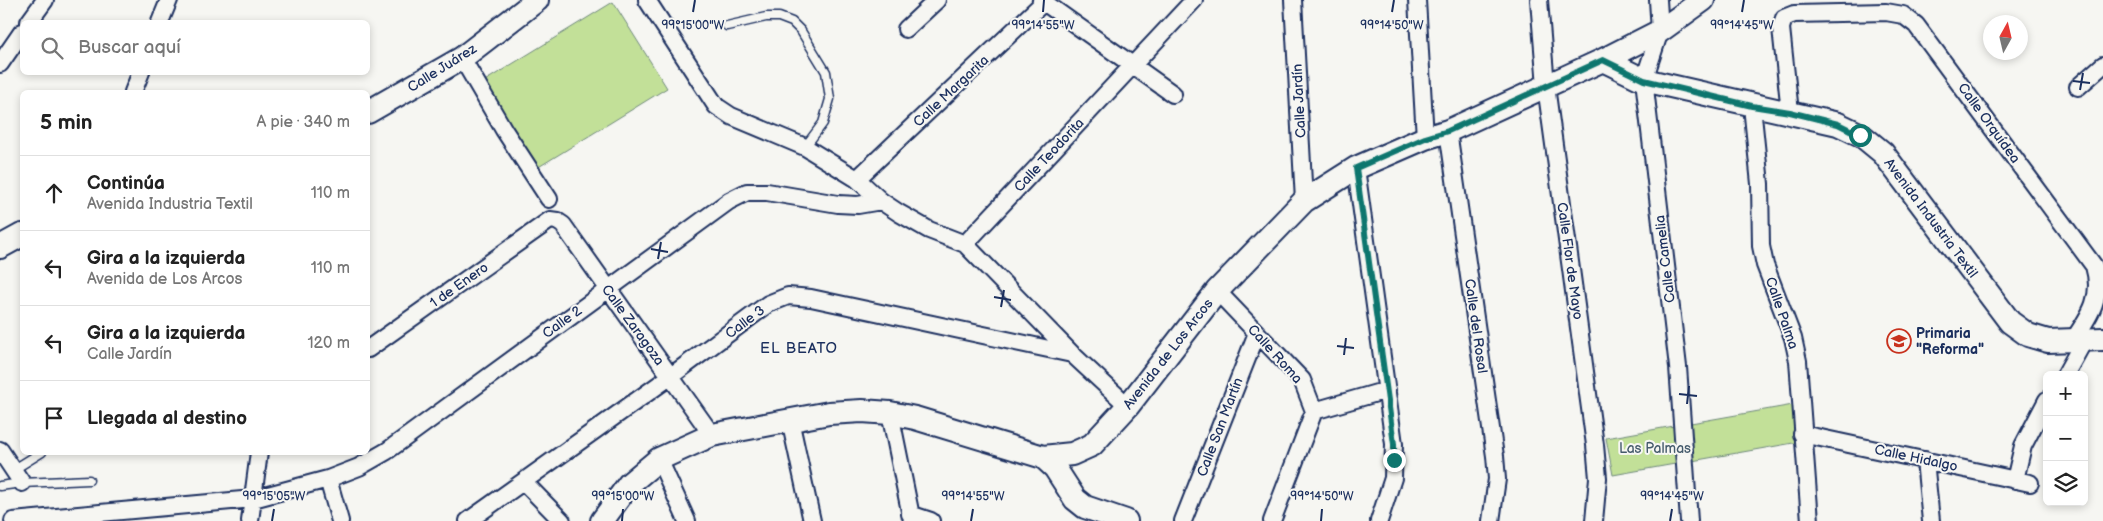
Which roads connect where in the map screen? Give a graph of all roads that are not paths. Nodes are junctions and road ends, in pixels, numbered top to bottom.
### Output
1 (45, 0) edge
2 (169, 0) edge
3 (537, 0) edge
4 (647, 0) edge
5 (937, 0) edge
6 (1194, 0) edge
7 (1293, 0) edge
8 (1417, 0) edge
9 (1539, 0) edge
10 (1658, 0) edge
11 (1703, 0) edge
12 (1044, 1) edge
13 (30, 20) edge
14 (161, 20) edge
15 (727, 26) dead end
16 (906, 29) dead end
17 (1660, 31) junction
18 (20, 35) edge
19 (462, 58) junction
20 (1603, 60) junction
21 (0, 64) edge
22 (2103, 65) edge
23 (1133, 66) junction
24 (140, 75) edge
25 (1644, 80) junction
26 (1546, 86) junction
27 (2078, 87) dead end
28 (134, 90) edge
29 (1173, 94) dead end
30 (1752, 106) junction
31 (370, 111) edge
32 (1790, 112) junction
33 (1448, 131) junction
34 (1425, 138) junction
35 (804, 148) junction
36 (1356, 168) junction
37 (857, 178) junction
38 (549, 199) dead end
39 (880, 201) junction
40 (1304, 201) junction
41 (550, 220) joint
42 (20, 236) edge
43 (965, 244) junction
44 (0, 247) edge
45 (607, 289) junction
46 (1218, 291) junction
47 (1257, 333) junction
48 (2087, 339) edge
49 (370, 348) edge
50 (1072, 354) junction
51 (2068, 371) edge
52 (671, 376) junction
53 (1387, 390) junction
54 (1128, 406) junction
55 (2043, 408) edge
56 (1314, 411) junction
57 (890, 413) junction
58 (790, 420) junction
59 (1802, 434) junction
60 (712, 435) junction
61 (0, 450) edge
62 (39, 455) edge
63 (259, 455) edge
64 (1043, 457) junction
65 (658, 459) junction
66 (1925, 460) junction
67 (18, 476) junction
68 (328, 479) junction
69 (89, 480) dead end
70 (524, 482) junction
71 (0, 486) edge
72 (253, 499) junction
73 (911, 517) edge
74 (13, 521) edge
75 (250, 521) edge
76 (340, 521) edge
77 (468, 521) edge
78 (562, 521) edge
79 (602, 521) edge
80 (687, 521) edge
81 (812, 521) edge
82 (930, 521) edge
83 (1126, 521) edge
84 (1183, 521) edge
85 (1272, 521) edge
86 (1379, 521) edge
87 (1491, 521) edge
88 (1594, 521) edge
89 (1689, 521) edge
90 (1810, 521) edge
91 (1931, 521) edge

1 - 13 street
2 - 14 street
3 - 19 main road, Calle Juárez
4 - 35 street
5 - 16 street
6 - 23 street, Calle Teodorita
7 - 40 street, Calle Jardín
8 - 34 street
9 - 26 street, Calle Flor de Mayo
10 - 17 street, Calle Camelia
11 - 17 main road, Avenida de Los Arcos
12 - 23 street
12 - 37 street, Calle Margarita
15 - 35 lane
17 - 20 main road, Avenida de Los Arcos
17 - 25 street, Calle Camelia
18 - 21 street
19 - 31 main road, Calle Juárez
19 - 38 street
20 - 25 main road, Avenida Industria Textil
20 - 26 main road, Avenida de Los Arcos
22 - 27 street
23 - 29 street
23 - 43 street, Calle Teodorita
24 - 28 street
25 - 30 main road, Avenida Industria Textil
25 - 89 street, Calle Camelia
26 - 33 main road, Avenida de Los Arcos
26 - 88 street, Calle Flor de Mayo
30 - 32 main road, Avenida Industria Textil
30 - 59 street, Calle Palma
32 - 48 main road, Avenida Industria Textil
32 - 48 street, Calle Orquídea
33 - 34 main road, Avenida de Los Arcos
33 - 87 street, Calle del Rosal
34 - 36 main road, Avenida de Los Arcos
35 - 37 street
36 - 40 main road, Avenida de Los Arcos
36 - 53 street
37 - 39 street
39 - 43 street
39 - 45 street, Calle 2
40 - 46 main road, Avenida de Los Arcos
41 - 45 street, Calle Zaragoza
41 - 49 street, 1 de Enero
42 - 44 main road
43 - 50 street
45 - 52 street, Calle Zaragoza
45 - 68 street, Calle 2
46 - 47 street, Calle Roma
46 - 54 main road, Avenida de Los Arcos
47 - 56 street, Calle Roma
47 - 84 street, Calle San Martín
48 - 51 street, Calle Orquídea
50 - 52 street, Calle 3
50 - 54 street
52 - 60 street, Calle Zaragoza
52 - 70 street, Calle 3
53 - 56 street
53 - 86 street
54 - 64 main road, Avenida de Los Arcos
55 - 66 street, Calle Hidalgo
56 - 85 street
57 - 58 main road, Avenida de Los Arcos
57 - 64 main road, Avenida de Los Arcos
57 - 73 street
58 - 60 main road, Avenida de Los Arcos
58 - 81 street
59 - 66 street, Calle Hidalgo
59 - 90 street, Calle Palma
60 - 65 main road, Avenida de Los Arcos
61 - 67 street
62 - 67 lane
63 - 72 street
64 - 83 main road
65 - 79 main road, Avenida de Los Arcos
65 - 80 street
66 - 91 street
67 - 69 lane
67 - 71 lane
68 - 72 street, Calle 2
68 - 76 street
70 - 77 street, Calle 3
70 - 78 street
72 - 74 street, Calle 2
72 - 75 street
73 - 82 street

